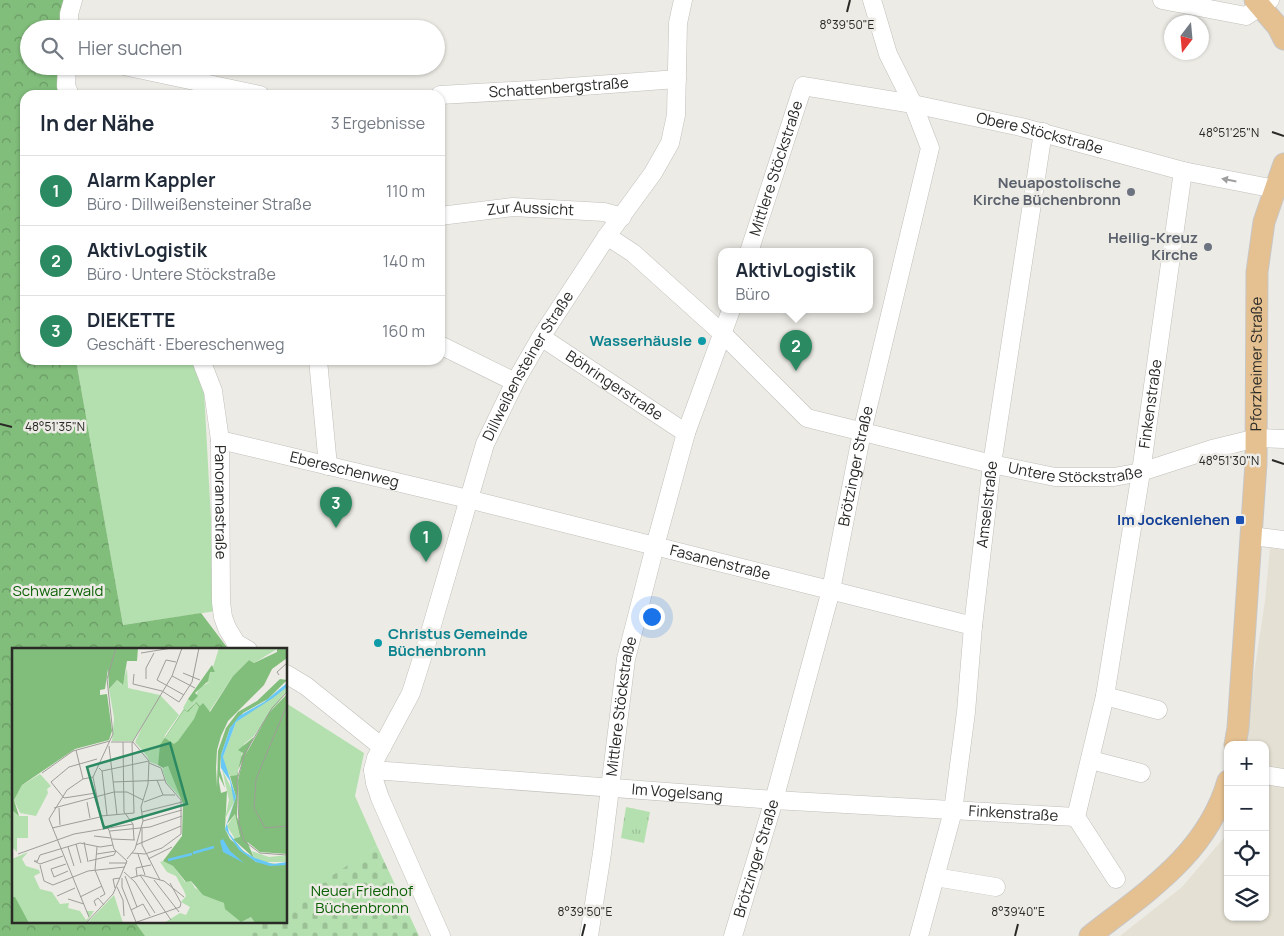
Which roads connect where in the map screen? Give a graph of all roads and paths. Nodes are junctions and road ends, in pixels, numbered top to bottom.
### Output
1 (73, 0) edge
2 (683, 0) edge
3 (872, 0) edge
4 (1162, 0) edge
5 (1262, 2) edge
6 (69, 20) edge
7 (1284, 39) edge
8 (67, 75) edge
9 (166, 75) edge
10 (676, 78) junction
11 (803, 86) joint
12 (68, 90) edge
13 (237, 90) edge
14 (445, 95) edge
15 (913, 104) junction
16 (1043, 132) junction
17 (1183, 171) junction
18 (1281, 177) edge
19 (445, 215) edge
20 (622, 217) junction
21 (608, 236) junction
22 (750, 248) edge
23 (730, 313) edge
24 (723, 334) junction
25 (541, 337) junction
26 (445, 347) edge
27 (203, 365) edge
28 (318, 365) edge
29 (515, 382) junction
30 (862, 432) junction
31 (686, 433) junction
32 (1257, 438) junction
33 (1284, 439) edge
34 (220, 440) junction
35 (992, 464) junction
36 (328, 466) junction
37 (1141, 472) junction
38 (468, 499) junction
39 (1251, 536) junction
40 (1284, 540) edge
41 (654, 546) junction
42 (831, 590) junction
43 (973, 626) junction
44 (242, 647) edge
45 (288, 675) edge
46 (1105, 696) junction
47 (1158, 710) dead end
48 (1235, 741) edge
49 (382, 747) junction
50 (1091, 760) junction
51 (373, 770) junction
52 (1142, 772) dead end
53 (1269, 776) edge
54 (1284, 778) edge
55 (1226, 786) edge
56 (609, 788) junction
57 (774, 800) junction
58 (953, 811) junction
59 (1076, 818) junction
60 (935, 877) junction
61 (1116, 879) dead end
62 (996, 887) dead end
63 (441, 936) edge
64 (588, 936) edge
65 (733, 936) edge
66 (919, 936) edge
67 (1090, 936) edge

1 - 6 street
2 - 10 street, Dillweißensteiner Straße
3 - 15 street, Brötzinger Straße
4 - 5 street
5 - 7 main road
8 - 12 street
9 - 13 street
10 - 14 street, Schattenbergstraße
10 - 20 street, Dillweißensteiner Straße
11 - 15 street, Obere Stöckstraße
11 - 22 street, Mittlere Stöckstraße
15 - 16 street, Obere Stöckstraße
15 - 30 street, Brötzinger Straße
16 - 17 street, Obere Stöckstraße
16 - 35 street, Amselstraße
18 -> 17 street, Obere Stöckstraße
17 - 37 street, Finkenstraße
18 - 32 main road, Pforzheimer Straße
19 - 20 street, Zur Aussicht
20 - 21 street, Dillweißensteiner Straße
21 - 24 street, Untere Stöckstraße
21 - 25 street, Dillweißensteiner Straße
23 - 24 street, Mittlere Stöckstraße
24 - 30 street, Untere Stöckstraße
24 - 31 street, Mittlere Stöckstraße
25 - 29 street, Dillweißensteiner Straße
25 - 31 street, Böhringerstraße
26 - 29 street
27 - 34 street, Panoramastraße
28 - 36 street
29 - 38 street, Dillweißensteiner Straße
30 - 35 street, Untere Stöckstraße
30 - 42 street, Brötzinger Straße
31 - 41 street, Mittlere Stöckstraße
32 - 33 street
32 - 37 street, Untere Stöckstraße
32 - 39 main road, Pforzheimer Straße
34 - 36 street, Ebereschenweg
34 - 44 street, Panoramastraße
35 - 37 street, Untere Stöckstraße
35 - 43 street, Amselstraße
36 - 38 street, Ebereschenweg
37 - 46 street, Finkenstraße
38 - 41 street, Fasanenstraße
38 - 49 street, Dillweißensteiner Straße
39 - 40 street
39 - 48 main road, Pforzheimer Straße
41 - 42 street, Fasanenstraße
41 - 56 street, Mittlere Stöckstraße
42 - 43 street, Fasanenstraße
42 - 57 street, Brötzinger Straße
43 - 58 street, Amselstraße
45 - 49 street
46 - 47 street
46 - 50 street, Finkenstraße
49 - 51 street, Dillweißensteiner Straße
50 - 52 street
50 - 59 street, Finkenstraße
51 - 56 street, Im Vogelsang
51 - 63 street
53 - 54 street
55 - 67 main road
56 - 57 street, Im Vogelsang
56 - 64 street, Mittlere Stöckstraße
57 - 58 street, Im Vogelsang
57 - 65 street, Brötzinger Straße
58 - 59 street, Finkenstraße
58 - 60 street, Amselstraße
59 - 61 street, Finkenstraße
60 - 62 street
60 - 66 street, Amselstraße

